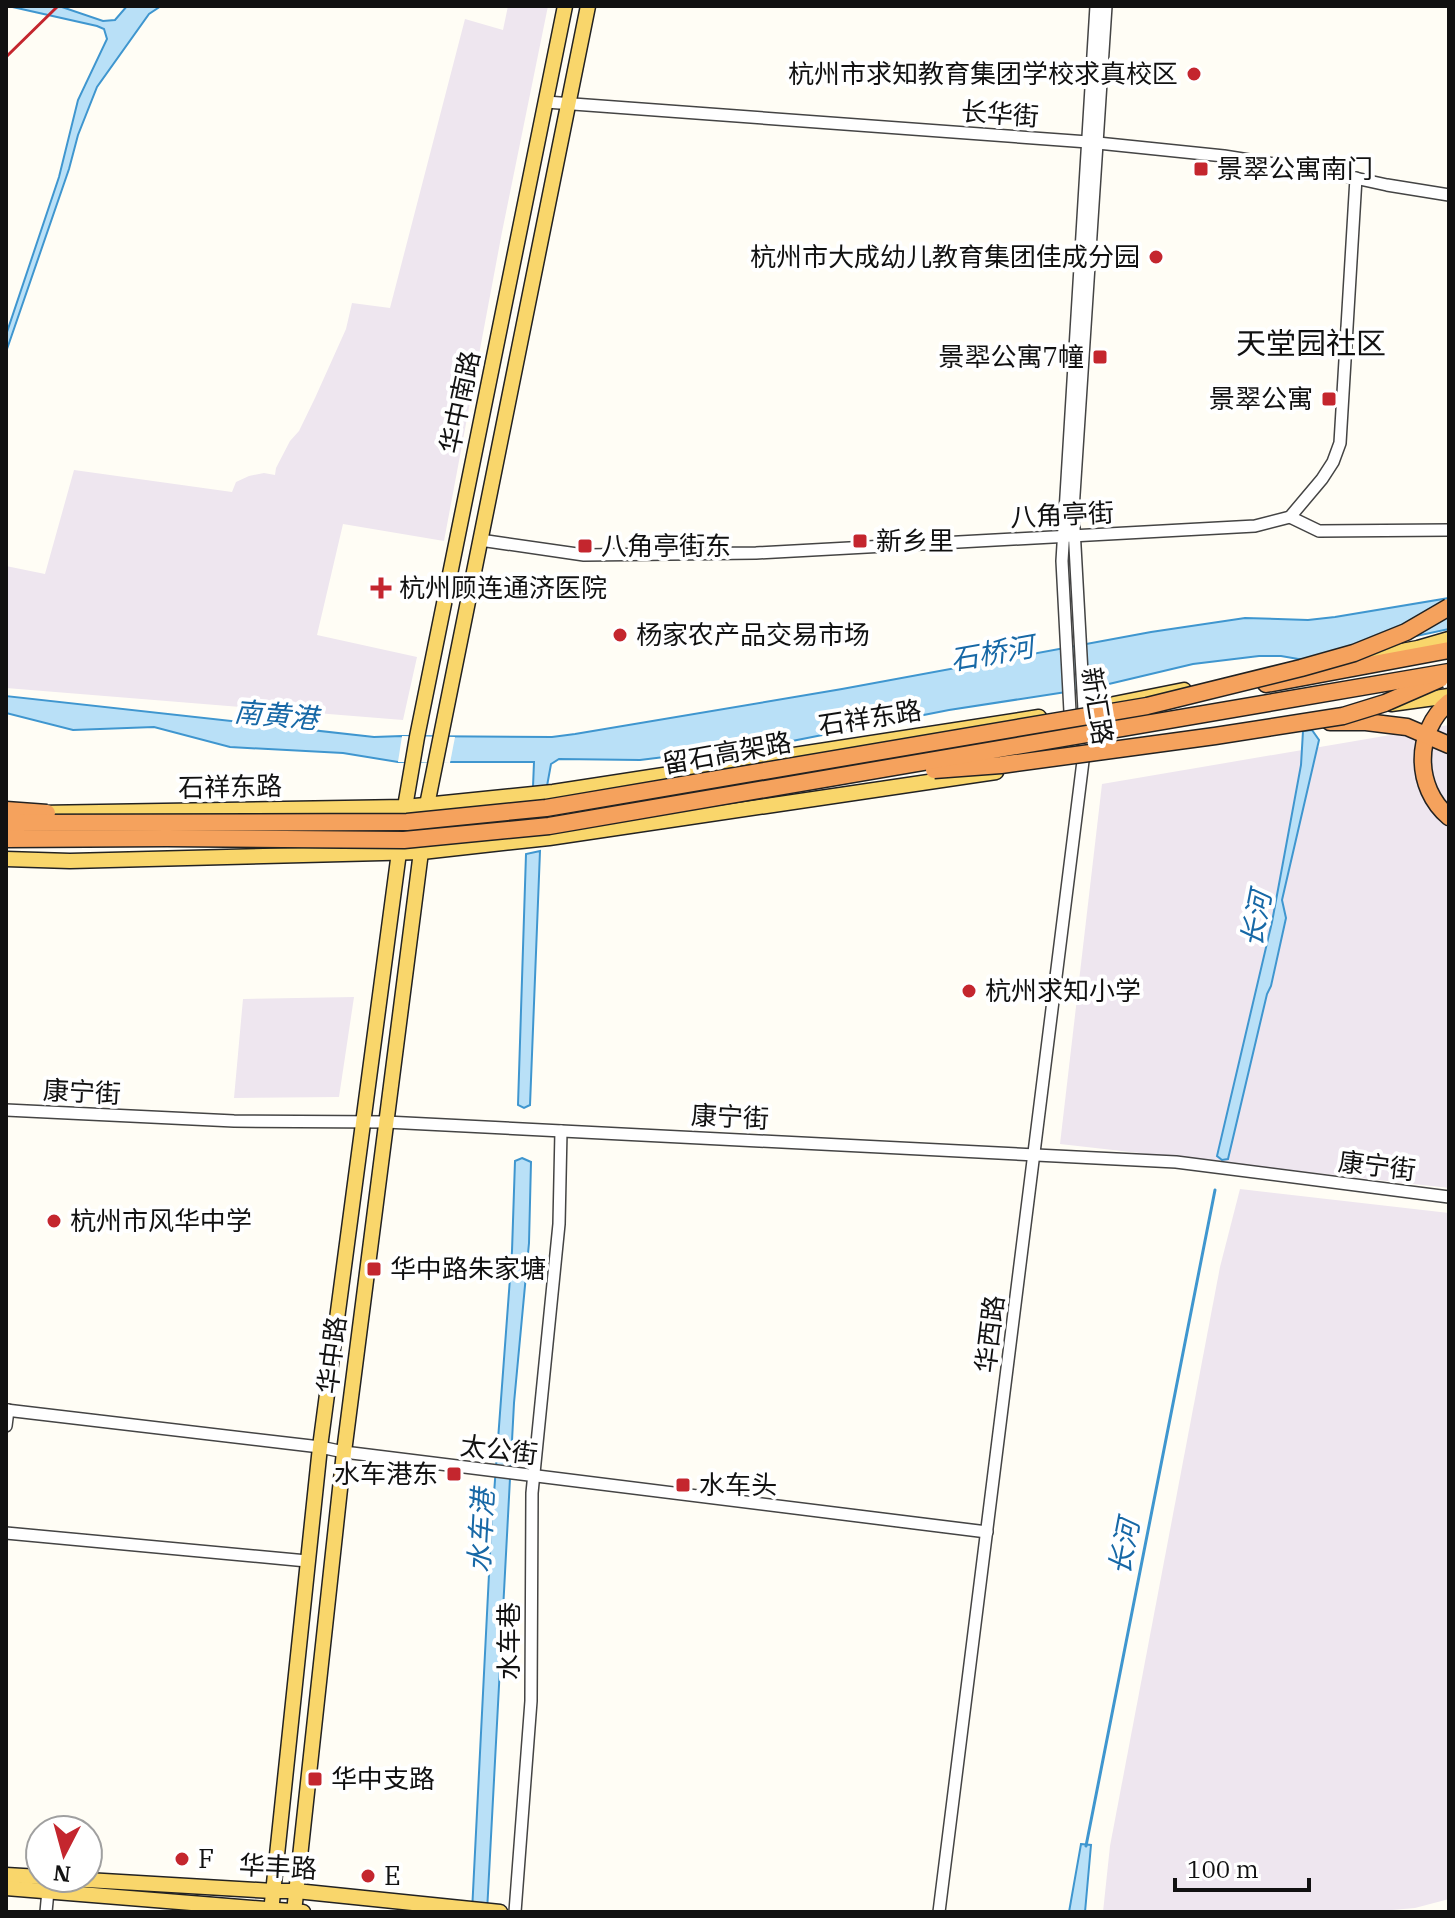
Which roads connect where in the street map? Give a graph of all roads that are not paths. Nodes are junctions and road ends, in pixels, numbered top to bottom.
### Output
1 (565, 6) edge
2 (588, 6) edge
3 (1096, 6) edge
4 (1106, 6) edge
5 (546, 102) junction
6 (568, 104) junction
7 (1092, 143) junction
8 (1356, 178) junction
9 (1449, 195) edge
10 (1290, 517) junction
11 (1449, 530) edge
12 (1069, 537) junction
13 (480, 540) junction
14 (1449, 607) edge
15 (1449, 639) edge
16 (1449, 650) edge
17 (1449, 673) edge
18 (1449, 699) edge
19 (1076, 703) junction
20 (1147, 706) junction
21 (1305, 722) junction
22 (1449, 745) edge
23 (1083, 761) junction
24 (825, 779) junction
25 (427, 805) junction
26 (405, 807) junction
27 (6, 811) edge
28 (1449, 817) edge
29 (164, 821) junction
30 (6, 835) edge
31 (422, 852) junction
32 (398, 853) junction
33 (6, 859) edge
34 (6, 1110) edge
35 (362, 1121) junction
36 (386, 1122) junction
37 (561, 1131) junction
38 (1033, 1154) junction
39 (1449, 1197) edge
40 (7, 1410) edge
41 (6, 1426) edge
42 (320, 1447) junction
43 (344, 1452) junction
44 (533, 1476) junction
45 (987, 1532) junction
46 (6, 1533) edge
47 (307, 1561) junction
48 (104, 1886) edge
49 (104, 1890) edge
50 (273, 1891) junction
51 (296, 1891) junction
52 (271, 1910) edge
53 (294, 1912) edge
54 (303, 1912) edge
55 (499, 1912) edge
56 (515, 1912) edge
57 (939, 1912) edge

1 - 5 main road, 华中南路
2 - 6 main road, 华中南路
3 - 7 street, 新汇路
4 - 7 street, 新汇路
5 - 6 street, 长华街
5 - 26 main road, 华中南路
6 - 7 street, 长华街
6 - 13 main road, 华中南路
7 - 8 street, 长华街
7 - 12 street, 新汇路
8 - 9 street, 长华街
8 - 10 street
10 - 11 street
10 - 12 street, 八角亭街
12 - 13 street, 八角亭街
12 - 19 street, 新汇路
12 - 19 street, 新汇路
13 - 25 main road, 华中南路
14 - 20 highway, bridge
15 - 19 main road, 石祥东路
16 - 20 highway, 留石高架路, bridge
17 - 21 highway, bridge
17 - 24 highway, 留石高架路, bridge
18 - 23 main road
18 - 28 highway
19 - 23 street, 新汇路
19 - 25 main road, 石祥东路
20 - 29 highway, 留石高架路, bridge
21 - 22 highway, bridge
21 - 24 highway, bridge
23 - 31 main road
23 - 38 street, 华西路
24 - 30 highway, 留石高架路, bridge
25 - 26 main road, 石祥东路
25 - 31 main road, 华中路
26 - 27 main road, 石祥东路
26 - 32 main road, 华中路
27 - 29 highway, bridge
29 - 30 highway, 留石高架路, bridge
31 - 32 main road
31 - 36 main road, 华中路
32 - 33 main road
32 - 35 main road, 华中路
34 - 35 street, 康宁街
35 - 36 street, 康宁街
35 - 42 main road, 华中路
36 - 37 street, 康宁街
36 - 43 main road, 华中路
37 - 38 street, 康宁街
37 - 44 street, 水车巷
38 - 39 street, 康宁街
38 - 45 street, 华西路
40 - 41 street
40 - 42 street, 太公街
42 - 43 street, 太公街
42 - 47 main road, 华中路
43 - 44 street, 太公街
43 - 51 main road, 华中路
44 - 45 street, 太公街
44 - 56 street, 水车巷
45 - 57 street, 华西路
46 - 47 street
47 - 50 main road, 华中路
48 - 50 main road, 华丰路
49 - 52 main road, 华丰路
50 - 51 main road, 华丰路
50 - 52 main road, 华中路
51 - 53 main road, 华中路
51 - 55 main road, 华丰路
52 - 53 main road, 华丰路
53 - 54 main road, 华丰路

